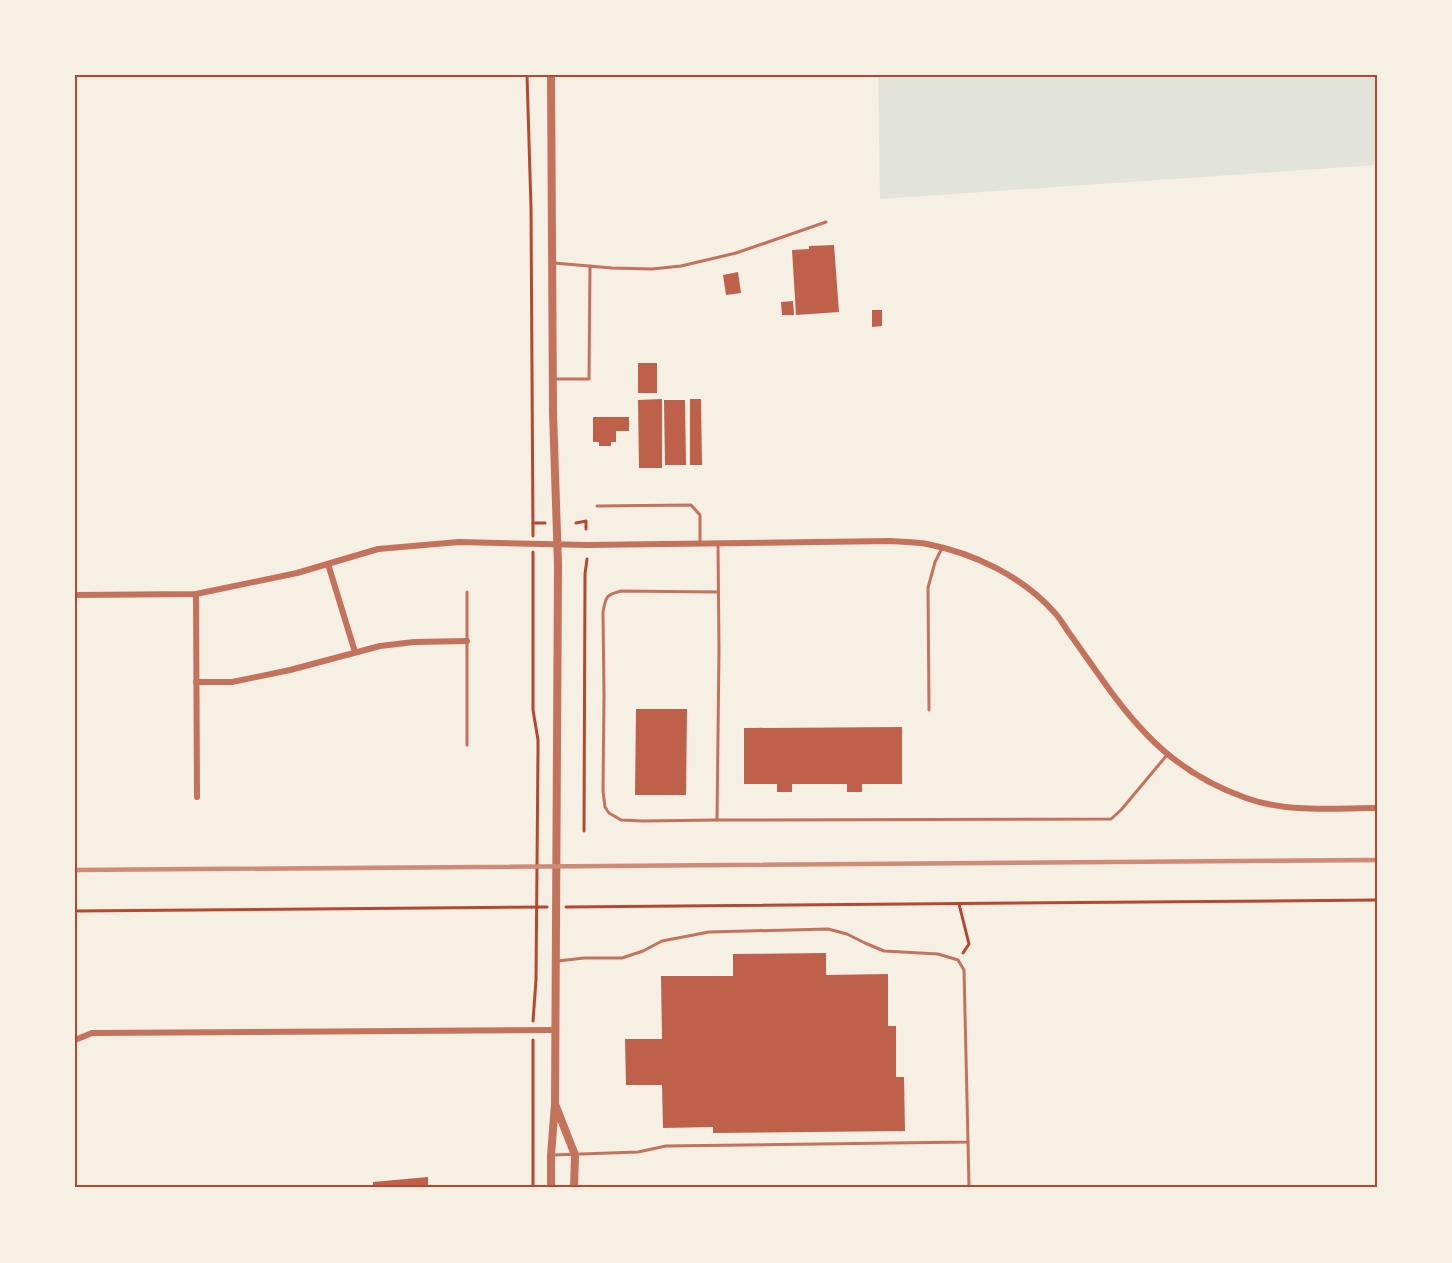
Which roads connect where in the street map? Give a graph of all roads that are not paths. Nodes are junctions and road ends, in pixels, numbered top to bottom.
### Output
1 (551, 75) edge
2 (826, 222) dead end
3 (552, 263) junction
4 (590, 266) junction
5 (553, 379) junction
6 (597, 506) dead end
7 (700, 543) junction
8 (718, 543) junction
9 (558, 545) junction
10 (942, 548) junction
11 (328, 564) junction
12 (467, 592) dead end
13 (718, 592) junction
14 (196, 594) junction
15 (75, 595) edge
16 (467, 641) junction
17 (355, 652) junction
18 (196, 682) junction
19 (929, 710) dead end
20 (467, 746) dead end
21 (1168, 754) junction
22 (197, 796) dead end
23 (1377, 808) edge
24 (717, 820) junction
25 (556, 961) junction
26 (556, 1030) junction
27 (75, 1040) edge
28 (555, 1104) junction
29 (968, 1142) junction
30 (551, 1155) junction
31 (575, 1155) junction
32 (551, 1188) edge
33 (574, 1188) edge
34 (969, 1188) edge

1 - 3 street
2 - 4 lane
3 - 4 lane
3 - 5 street
4 - 5 lane
5 - 9 street
6 - 7 lane
7 - 8 street
7 - 9 street
8 - 10 street
8 - 13 lane
9 - 11 street
9 - 25 street
10 - 19 lane
10 - 21 street
11 - 14 street
11 - 17 street
12 - 16 lane
13 - 24 lane
13 - 24 lane
14 - 15 street
14 - 18 street
16 - 17 street
16 - 20 lane
17 - 18 street
18 - 22 street
21 - 23 street
21 - 24 lane
25 - 26 street
25 - 29 lane
26 - 27 street
26 - 28 street
28 - 30 street
28 - 31 street
29 - 31 lane
29 - 34 lane
30 - 31 lane
30 - 32 street
31 - 33 street

